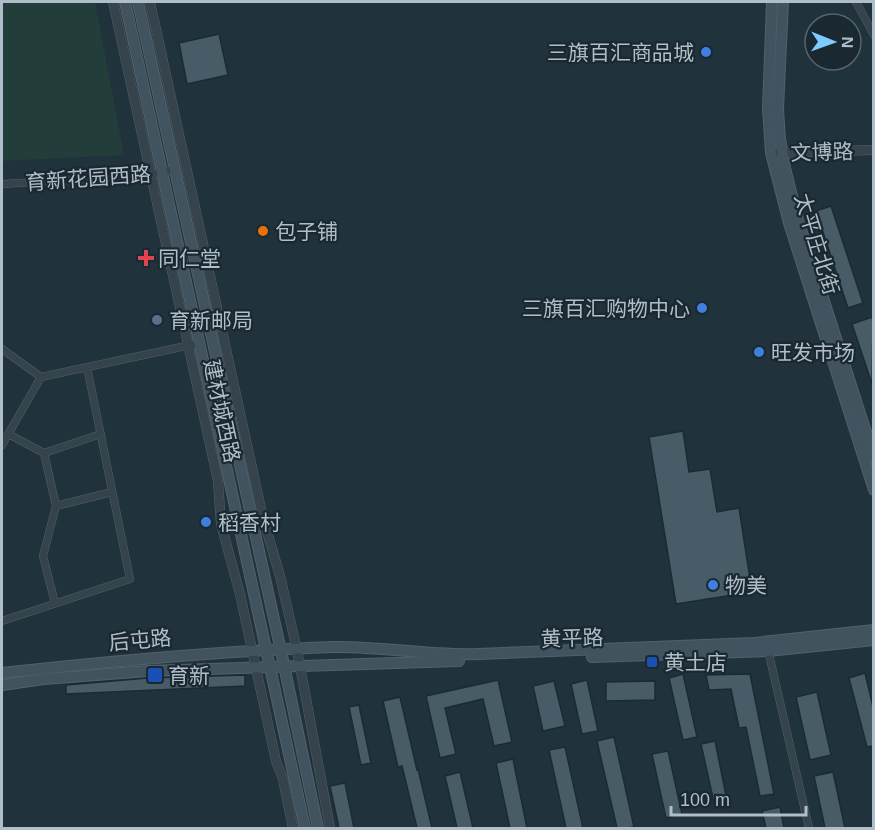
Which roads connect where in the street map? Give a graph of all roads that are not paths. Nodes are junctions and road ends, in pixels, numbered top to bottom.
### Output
1 (113, 2) edge
2 (125, 2) edge
3 (138, 2) edge
4 (150, 2) edge
5 (772, 2) edge
6 (783, 2) edge
7 (856, 2) edge
8 (873, 34) edge
9 (873, 150) edge
10 (777, 153) junction
11 (175, 169) junction
12 (162, 172) junction
13 (151, 175) junction
14 (2, 184) edge
15 (194, 344) junction
16 (2, 349) edge
17 (87, 367) junction
18 (41, 377) junction
19 (8, 434) junction
20 (101, 434) junction
21 (2, 445) edge
22 (44, 453) junction
23 (873, 457) edge
24 (873, 490) edge
25 (112, 492) junction
26 (56, 506) junction
27 (55, 603) junction
28 (2, 621) edge
29 (873, 630) edge
30 (873, 640) edge
31 (767, 646) junction
32 (297, 650) junction
33 (267, 651) junction
34 (281, 651) junction
35 (253, 652) junction
36 (300, 666) junction
37 (284, 667) junction
38 (256, 668) junction
39 (271, 668) junction
40 (2, 673) edge
41 (2, 685) edge
42 (293, 828) edge
43 (305, 828) edge
44 (318, 828) edge
45 (330, 828) edge
46 (809, 828) edge

1 - 13 street, 建材城西路
2 - 12 main road, 建材城西路
3 - 11 main road, 建材城西路
4 - 32 street, 建材城西路
5 - 10 main road, 太平庄北街
6 - 10 main road, 太平庄北街
7 - 8 street
9 - 10 street, 文博路
10 - 23 main road, 太平庄北街
10 - 24 main road, 太平庄北街
11 - 12 street, 育新花园西路
11 - 34 main road, 建材城西路
12 - 13 street, 育新花园西路
12 - 15 main road, 建材城西路
13 - 14 street, 育新花园西路
13 - 15 street, 建材城西路
15 - 17 street
15 - 33 main road, 建材城西路
15 - 35 street, 建材城西路
16 - 18 street
17 - 18 street
17 - 20 street
18 - 19 street
19 - 21 street
19 - 22 street
20 - 22 street
20 - 25 street
22 - 26 street
25 - 26 street
25 - 27 street
26 - 27 street
27 - 28 street
29 - 31 main road, 黄平路
30 - 31 main road, 黄平路
31 - 32 main road, 黄平路
31 - 36 main road, 黄平路
31 - 46 street
32 - 34 main road, 黄平路
32 - 36 street, 建材城西路
33 - 34 main road, 后屯路
33 - 35 main road, 后屯路
33 - 39 main road, 建材城西路
34 - 37 main road, 建材城西路
35 - 38 street, 建材城西路
35 - 40 main road, 后屯路
36 - 37 main road, 黄平路
36 - 45 street, 建材城西路
37 - 39 main road, 黄平路
37 - 44 main road, 建材城西路
38 - 39 main road, 后屯路
38 - 41 main road, 后屯路
38 - 42 street, 建材城西路
39 - 43 main road, 建材城西路

